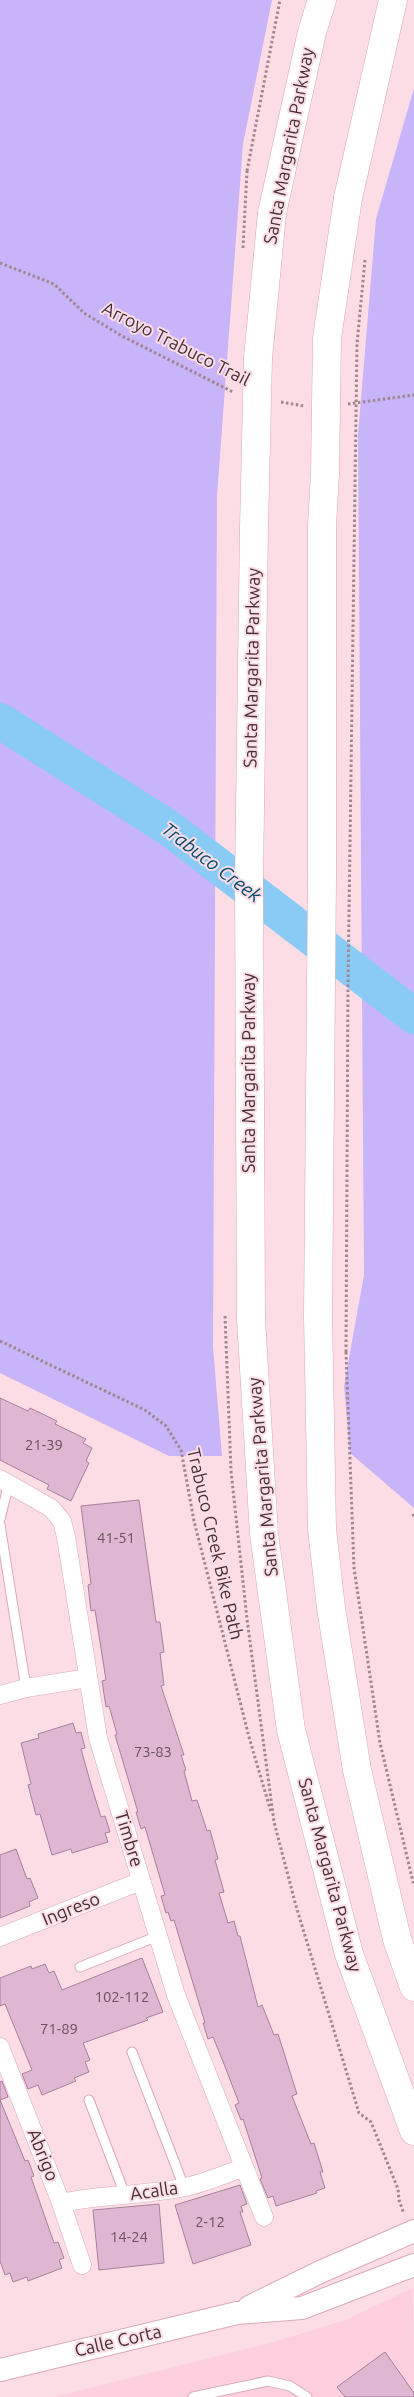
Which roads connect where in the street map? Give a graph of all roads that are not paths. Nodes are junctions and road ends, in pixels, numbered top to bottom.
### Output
1 (322, 0) edge
2 (393, 0) edge
3 (4, 1481) edge
4 (0, 1519) edge
5 (0, 1525) edge
6 (88, 1678) junction
7 (26, 1688) junction
8 (0, 1696) edge
9 (141, 1880) junction
10 (0, 1936) edge
11 (158, 1936) junction
12 (80, 1967) dead end
13 (414, 1987) edge
14 (0, 2047) edge
15 (132, 2052) dead end
16 (89, 2100) dead end
17 (414, 2131) edge
18 (244, 2167) junction
19 (184, 2188) junction
20 (125, 2195) junction
21 (61, 2202) junction
22 (264, 2217) dead end
23 (414, 2231) edge
24 (82, 2265) dead end
25 (414, 2265) edge
26 (237, 2313) junction
27 (0, 2370) edge
28 (193, 2397) edge
29 (307, 2397) edge

1 - 17 main road, Santa Margarita Parkway, bridge
2 - 13 main road, bridge
3 - 4 lane
3 - 6 street, Timbre
5 - 7 lane
6 - 7 street
6 - 9 street, Timbre
7 - 8 street
9 - 10 street, Ingreso
9 - 11 street, Timbre
11 - 12 lane
11 - 18 street, Timbre
14 - 21 street, Abrigo
15 - 19 lane
16 - 20 lane
18 - 19 street, Acalla
18 - 22 street, Timbre
19 - 20 street, Acalla
20 - 21 street, Acalla
21 - 24 street, Abrigo
23 - 26 street, Calle Corta
25 - 26 street, Calle Corta
26 - 27 street, Calle Corta
28 - 29 lane

